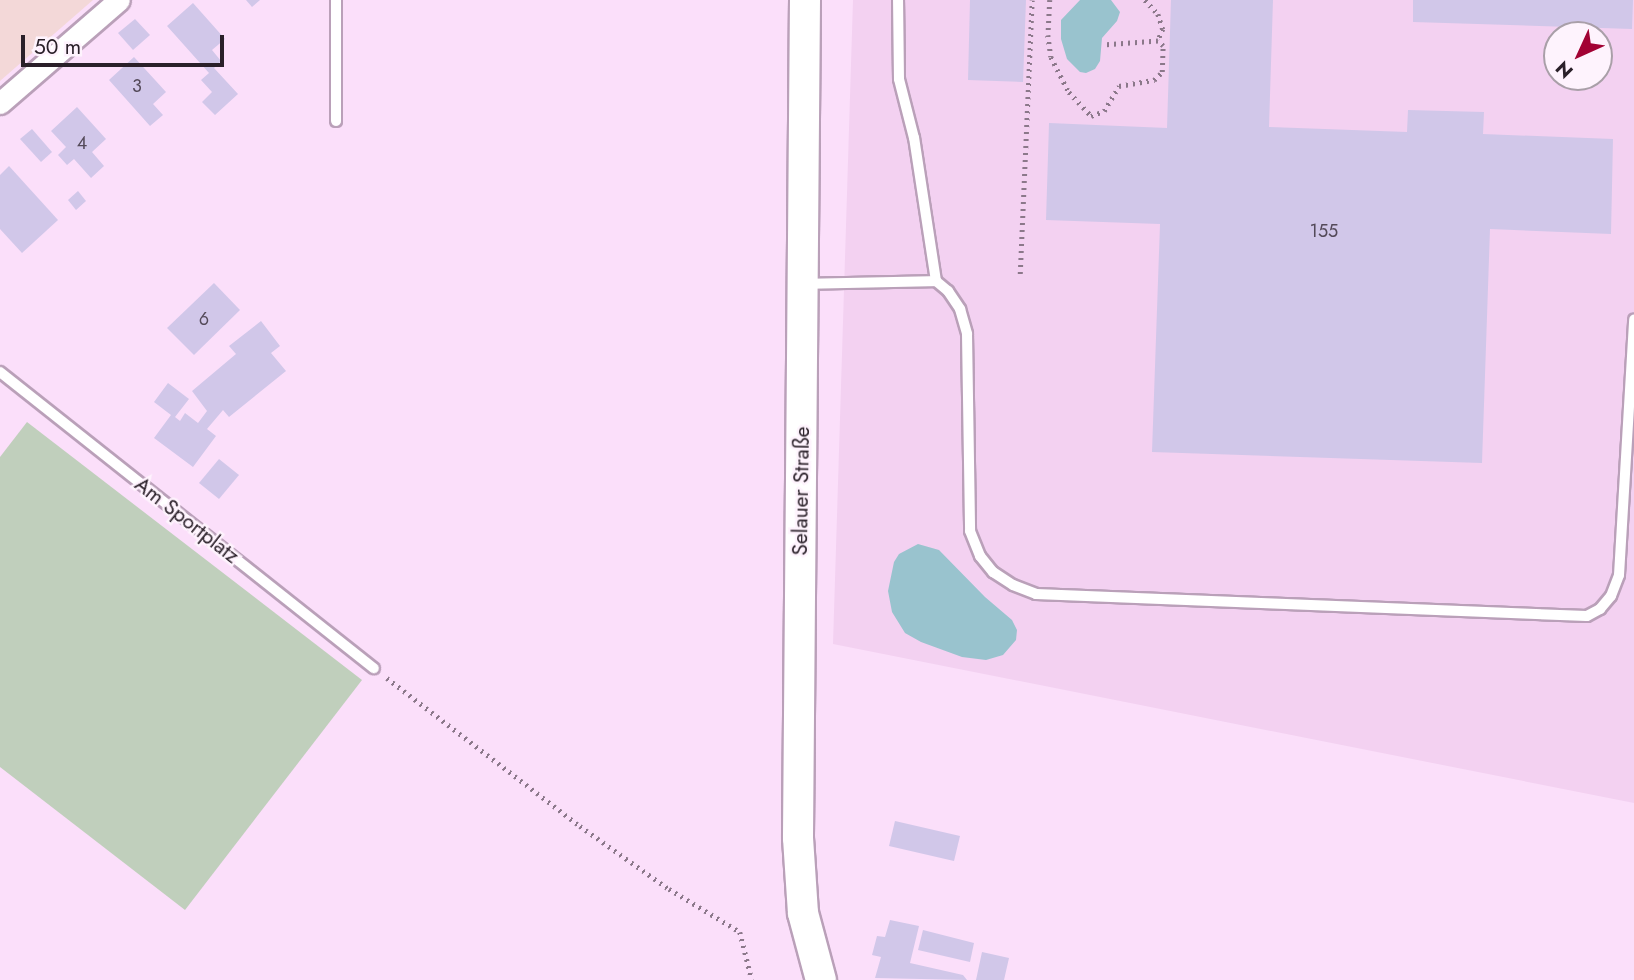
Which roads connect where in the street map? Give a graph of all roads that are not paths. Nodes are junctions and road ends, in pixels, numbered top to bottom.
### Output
1 (119, 0) edge
2 (336, 0) edge
3 (805, 0) edge
4 (898, 0) edge
5 (0, 103) edge
6 (336, 121) dead end
7 (936, 281) junction
8 (804, 284) junction
9 (1634, 319) edge
10 (0, 372) edge
11 (1633, 373) edge
12 (374, 668) road end
13 (821, 980) edge

1 - 5 street
2 - 6 lane
3 - 8 main road, Selauer Straße
4 - 7 lane
7 - 8 lane
7 - 11 lane
8 - 13 main road, Selauer Straße
9 - 11 lane
10 - 12 lane, Am Sportplatz

